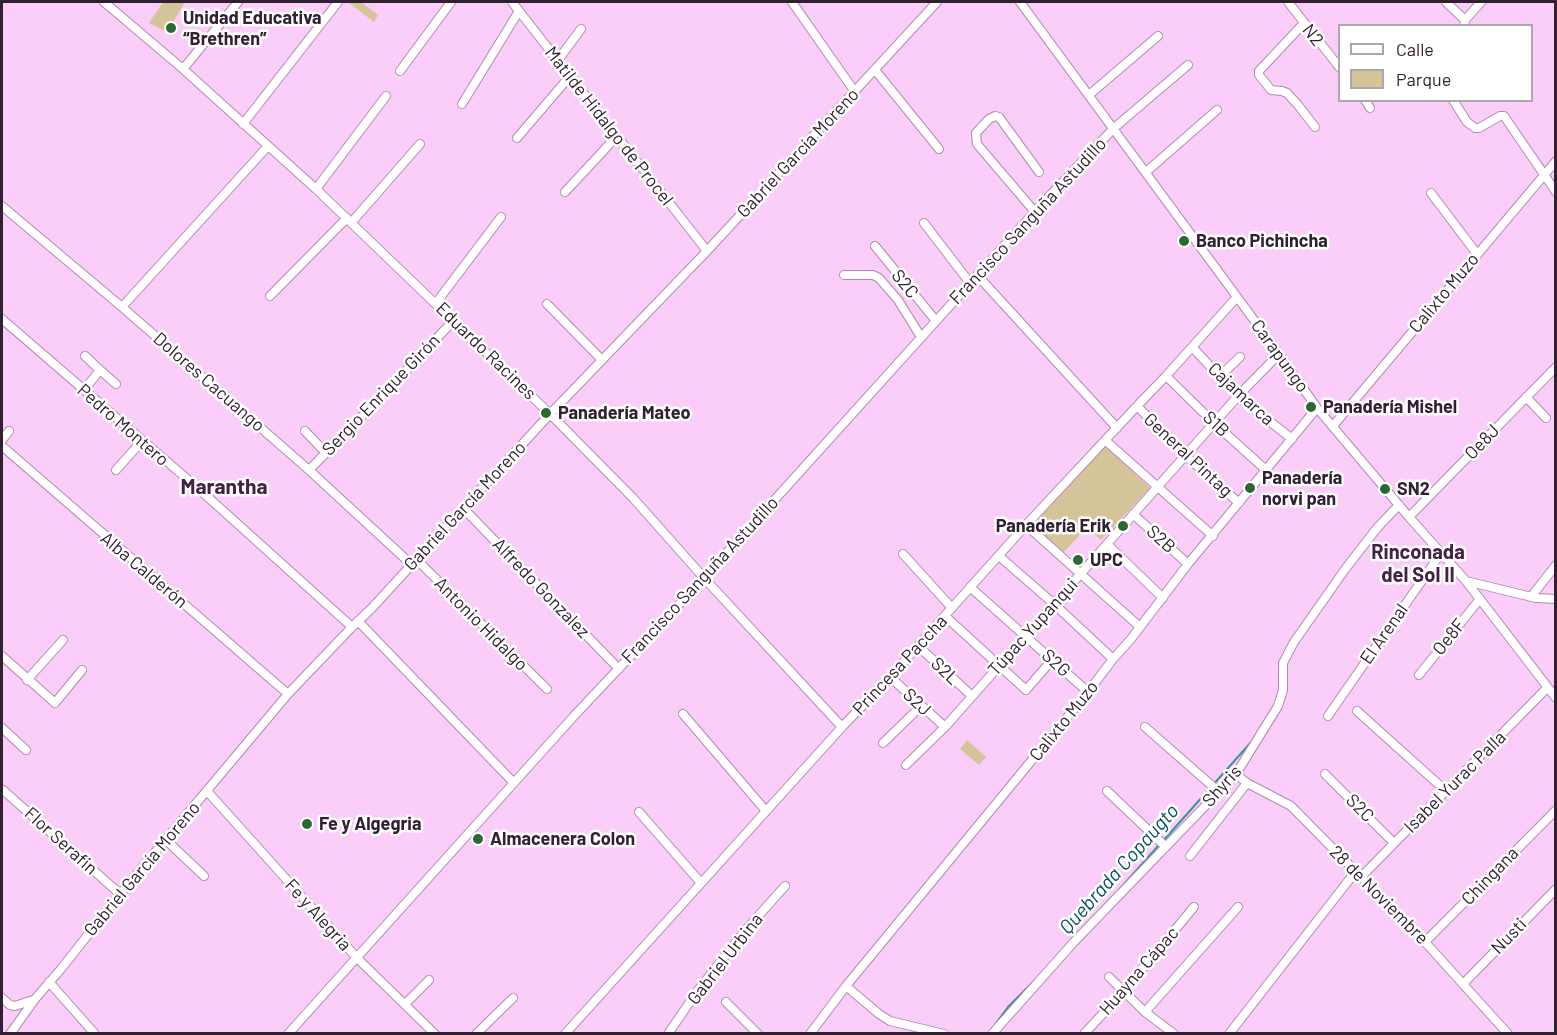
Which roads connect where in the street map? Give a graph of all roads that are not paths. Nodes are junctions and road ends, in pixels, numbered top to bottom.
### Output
1 (104, 2) edge
2 (238, 2) edge
3 (338, 2) edge
4 (451, 2) edge
5 (512, 2) edge
6 (792, 2) edge
7 (937, 2) edge
8 (1020, 2) edge
9 (1288, 2) edge
10 (1446, 2) edge
11 (1481, 2) edge
12 (519, 12) junction
13 (1304, 23) junction
14 (1465, 23) edge
15 (581, 29) dead end
16 (1158, 36) dead end
17 (558, 60) junction
18 (1188, 65) dead end
19 (1338, 66) edge
20 (183, 69) junction
21 (875, 70) junction
22 (400, 72) dead end
23 (570, 75) junction
24 (855, 92) junction
25 (1089, 95) junction
26 (386, 96) dead end
27 (1454, 102) edge
28 (462, 104) dead end
29 (1216, 110) dead end
30 (243, 124) junction
31 (1315, 127) dead end
32 (1114, 129) junction
33 (617, 136) junction
34 (517, 138) dead end
35 (420, 144) dead end
36 (268, 146) junction
37 (939, 150) dead end
38 (1556, 161) edge
39 (1039, 172) dead end
40 (1146, 172) junction
41 (1544, 175) junction
42 (316, 189) junction
43 (565, 192) dead end
44 (1556, 192) edge
45 (1431, 193) dead end
46 (2, 206) edge
47 (1035, 212) junction
48 (501, 217) dead end
49 (349, 221) junction
50 (924, 223) dead end
51 (875, 246) dead end
52 (707, 251) junction
53 (1477, 254) junction
54 (844, 274) dead end
55 (977, 275) junction
56 (970, 284) junction
57 (270, 296) dead end
58 (1237, 297) junction
59 (436, 303) junction
60 (546, 304) dead end
61 (122, 307) junction
62 (2, 319) edge
63 (454, 320) junction
64 (936, 321) junction
65 (921, 338) junction
66 (1193, 348) junction
67 (1279, 354) junction
68 (85, 356) dead end
69 (1240, 357) dead end
70 (602, 360) junction
71 (1556, 367) edge
72 (100, 370) junction
73 (1166, 376) junction
74 (1220, 376) junction
75 (116, 384) dead end
76 (84, 390) junction
77 (1238, 396) junction
78 (1526, 397) junction
79 (1137, 406) junction
80 (1317, 408) junction
81 (550, 414) junction
82 (1546, 418) dead end
83 (1214, 423) junction
84 (1333, 426) junction
85 (1117, 428) junction
86 (9, 431) dead end
87 (305, 431) dead end
88 (1292, 439) junction
89 (2, 440) edge
90 (142, 441) junction
91 (1106, 441) junction
92 (2, 446) edge
93 (326, 453) junction
94 (1185, 455) junction
95 (116, 470) dead end
96 (309, 470) junction
97 (1267, 471) junction
98 (1157, 487) junction
99 (1239, 503) junction
100 (1398, 505) junction
101 (463, 508) junction
102 (1133, 514) junction
103 (1409, 517) junction
104 (1026, 525) junction
105 (1213, 536) junction
106 (1107, 544) junction
107 (903, 554) dead end
108 (1441, 554) junction
109 (999, 556) junction
110 (413, 562) junction
111 (1188, 564) junction
112 (1556, 565) edge
113 (1081, 573) junction
114 (704, 578) junction
115 (1466, 581) junction
116 (970, 587) junction
117 (1531, 597) junction
118 (1163, 598) junction
119 (1556, 599) edge
120 (1479, 600) junction
121 (1054, 604) junction
122 (952, 608) junction
123 (945, 616) junction
124 (358, 621) junction
125 (352, 627) junction
126 (1140, 627) junction
127 (1025, 636) junction
128 (63, 640) dead end
129 (918, 646) junction
130 (2, 656) edge
131 (1113, 659) junction
132 (1052, 660) junction
133 (999, 666) junction
134 (619, 669) junction
135 (82, 670) dead end
136 (1419, 675) dead end
137 (890, 677) junction
138 (27, 680) junction
139 (1547, 688) junction
140 (547, 689) dead end
141 (1088, 692) junction
142 (288, 694) junction
143 (972, 696) junction
144 (1556, 698) edge
145 (921, 706) junction
146 (1356, 711) dead end
147 (683, 714) dead end
148 (1328, 716) dead end
149 (842, 727) junction
150 (945, 727) junction
151 (1145, 727) dead end
152 (2, 728) edge
153 (883, 743) dead end
154 (26, 750) dead end
155 (906, 765) dead end
156 (1236, 774) junction
157 (1325, 774) dead end
158 (514, 783) junction
159 (1247, 783) junction
160 (2, 790) edge
161 (207, 791) junction
162 (1107, 791) dead end
163 (1218, 791) junction
164 (1446, 791) junction
165 (1556, 810) edge
166 (766, 811) junction
167 (639, 812) dead end
168 (166, 840) junction
169 (1394, 843) junction
170 (1166, 847) junction
171 (1190, 856) dead end
172 (1359, 874) junction
173 (204, 876) dead end
174 (700, 883) junction
175 (785, 886) dead end
176 (1556, 889) edge
177 (120, 894) junction
178 (1238, 907) dead end
179 (1194, 908) dead end
180 (1425, 942) junction
181 (357, 958) junction
182 (1108, 977) dead end
183 (429, 980) dead end
184 (49, 982) junction
185 (1463, 984) junction
186 (846, 986) junction
187 (1123, 992) junction
188 (2, 998) edge
189 (513, 998) dead end
190 (35, 999) junction
191 (726, 1002) dead end
192 (405, 1004) junction
193 (1145, 1012) junction
194 (425, 1030) edge
195 (10, 1034) edge
196 (95, 1034) edge
197 (288, 1034) edge
198 (435, 1034) edge
199 (476, 1034) edge
200 (565, 1034) edge
201 (668, 1034) edge
202 (758, 1034) edge
203 (810, 1034) edge
204 (944, 1034) edge
205 (992, 1034) edge
206 (1084, 1034) edge
207 (1174, 1034) edge
208 (1229, 1034) edge
209 (1508, 1034) edge

1 - 20 street, Eduardo Racines
2 - 20 street
3 - 30 street
4 - 22 street
5 - 12 street, Matilde Hidalgo de Procel
6 - 24 street
7 - 21 street, Gabriel García Moreno
8 - 25 street, Carapungo
9 - 13 street, N2
10 - 14 street
11 - 14 street
12 - 17 street, Matilde Hidalgo de Procel
12 - 28 street
13 - 19 street, N2
13 - 31 street
15 - 17 street
16 - 25 street
17 - 23 street, Matilde Hidalgo de Procel
18 - 32 street, Francisco Sanguña Astudillo
20 - 30 street, Eduardo Racines
21 - 24 street, Gabriel García Moreno
21 - 37 street
23 - 33 street, Matilde Hidalgo de Procel
23 - 34 street
24 - 52 street, Gabriel García Moreno
25 - 32 street, Carapungo
26 - 42 street
27 - 41 street
29 - 40 street
30 - 36 street, Eduardo Racines
32 - 40 street, Carapungo
32 - 47 street, Francisco Sanguña Astudillo
33 - 43 street
33 - 52 street, Matilde Hidalgo de Procel
35 - 49 street
36 - 42 street, Eduardo Racines
36 - 61 street
38 - 41 street, Calixto Muzo
39 - 47 street
40 - 58 street, Carapungo
41 - 44 street
41 - 53 street, Calixto Muzo
42 - 49 street, Eduardo Racines
45 - 53 street
46 - 61 street, Dolores Cacuango
47 - 55 street, Francisco Sanguña Astudillo
48 - 59 street
49 - 57 street
49 - 59 street, Eduardo Racines
50 - 56 street
51 - 64 street, S2C
52 - 70 street, Gabriel García Moreno
53 - 84 street, Calixto Muzo
54 - 65 street
55 - 56 street, Francisco Sanguña Astudillo
55 - 85 street
56 - 64 street, Francisco Sanguña Astudillo
58 - 66 street, Princesa Paccha
58 - 67 street, Carapungo
59 - 63 street, Eduardo Racines
60 - 70 street
61 - 96 street, Dolores Cacuango
62 - 76 street, Pedro Montero
63 - 81 street, Eduardo Racines
63 - 93 street, Sergio Enrique Girón
64 - 65 street, Francisco Sanguña Astudillo
65 - 114 street, Francisco Sanguña Astudillo
66 - 73 street, Princesa Paccha
66 - 74 street, Cajamarca
67 - 77 street, Túpac Yupanqui
67 - 80 street, Carapungo
68 - 72 street
69 - 74 street
70 - 81 street, Gabriel García Moreno
71 - 78 street, Oe8J
72 - 75 street
72 - 76 street
73 - 79 street, Princesa Paccha
73 - 83 street, S1B
74 - 77 street, Cajamarca
76 - 90 street, Pedro Montero
77 - 83 street, Túpac Yupanqui
77 - 88 street, Cajamarca
78 - 82 street
78 - 103 street, Oe8J
79 - 85 street, Princesa Paccha
79 - 94 street, General Pintag
80 - 84 street, Carapungo
80 - 88 street, Calixto Muzo
81 - 101 street, Gabriel García Moreno
81 - 114 street, Eduardo Racines
83 - 94 street, Túpac Yupanqui
83 - 97 street, S1B
84 - 100 street, Carapungo
85 - 91 street, Princesa Paccha
86 - 89 street
87 - 93 street
88 - 97 street, Calixto Muzo
90 - 95 street
90 - 125 street, Pedro Montero
91 - 98 street
91 - 104 street, Princesa Paccha
92 - 142 street, Alba Calderón
93 - 96 street, Sergio Enrique Girón
94 - 98 street, Túpac Yupanqui
94 - 99 street, General Pintag
96 - 110 street, Dolores Cacuango
97 - 99 street, Calixto Muzo
98 - 102 street, Túpac Yupanqui
98 - 105 street
99 - 105 street, Calixto Muzo
100 - 103 street, Carapungo
100 - 156 street, Shyris
101 - 110 street, Gabriel García Moreno
101 - 134 street, Alfredo Gonzalez
102 - 106 street, Túpac Yupanqui
102 - 111 street, S2B
103 - 108 street, Carapungo
104 - 109 street, Princesa Paccha
104 - 113 street
105 - 111 street, Calixto Muzo
106 - 113 street, Túpac Yupanqui
106 - 118 street
107 - 122 street
108 - 115 street, Carapungo
108 - 148 street, El Arenal
109 - 116 street, Princesa Paccha
109 - 121 street
110 - 124 street, Gabriel García Moreno
110 - 140 street, Antonio Hidalgo
111 - 118 street, Calixto Muzo
112 - 117 street
113 - 121 street, Túpac Yupanqui
113 - 126 street
114 - 134 street, Francisco Sanguña Astudillo
114 - 149 street, Eduardo Racines
115 - 117 street
115 - 120 street, Carapungo
116 - 122 street, Princesa Paccha
116 - 127 street, S2G
117 - 119 street
118 - 126 street, Calixto Muzo
120 - 136 street, Oe8F
120 - 139 street, Carapungo
121 - 127 street, Túpac Yupanqui
121 - 131 street
122 - 123 street, Princesa Paccha
123 - 129 street, Princesa Paccha
123 - 133 street
124 - 125 street, Gabriel García Moreno
124 - 158 street
125 - 142 street, Gabriel García Moreno
126 - 131 street, Calixto Muzo
127 - 132 street, S2G
127 - 133 street, Túpac Yupanqui
128 - 138 street
129 - 137 street, Princesa Paccha
129 - 143 street, S2L
130 - 138 street
131 - 141 street, Calixto Muzo
132 - 133 street
132 - 141 street, S2G
133 - 143 street, Túpac Yupanqui
134 - 158 street, Francisco Sanguña Astudillo
135 - 138 street
137 - 145 street, S2J
137 - 149 street, Princesa Paccha
139 - 144 street, Carapungo
139 - 164 street, Isabel Yurac Palla
141 - 186 street, Calixto Muzo
142 - 161 street, Gabriel García Moreno
143 - 150 street, Túpac Yupanqui
145 - 150 street, S2J
145 - 153 street
146 - 164 street
147 - 166 street
149 - 166 street, Princesa Paccha
150 - 155 street, Túpac Yupanqui
151 - 163 street
152 - 154 street
156 - 159 street, 28 de Noviembre
156 - 163 street, Shyris
157 - 169 street, S2C
158 - 181 street, Francisco Sanguña Astudillo
159 - 171 street
159 - 172 street, 28 de Noviembre
160 - 177 street, Flor Serafin
161 - 168 street, Gabriel García Moreno
161 - 181 street, Fe y Alegria
162 - 170 street
163 - 170 street, Shyris
164 - 169 street, Isabel Yurac Palla
165 - 180 street, Chingana
166 - 174 street, Princesa Paccha
167 - 174 street
168 - 173 street
168 - 177 street, Gabriel García Moreno
169 - 172 street, Isabel Yurac Palla
170 - 205 street, Shyris
172 - 180 street, 28 de Noviembre
172 - 208 street, Isabel Yurac Palla
174 - 200 street, Princesa Paccha
175 - 201 street, Gabriel Urbina
176 - 185 street, Nusti
177 - 184 street, Gabriel García Moreno
178 - 193 street
179 - 187 street, Huayna Cápac
180 - 185 street, 28 de Noviembre
181 - 192 street, Fe y Alegria
181 - 197 street, Francisco Sanguña Astudillo
182 - 187 street
183 - 192 street
184 - 190 street, Gabriel García Moreno
184 - 196 street
185 - 209 street, 28 de Noviembre
186 - 203 street, Calixto Muzo
186 - 204 street
187 - 193 street
187 - 206 street, Huayna Cápac
188 - 190 street
189 - 199 street
190 - 195 street, Gabriel García Moreno
191 - 202 street
192 - 194 street, Fe y Alegria
193 - 207 street
194 - 198 street, Fe y Alegria

